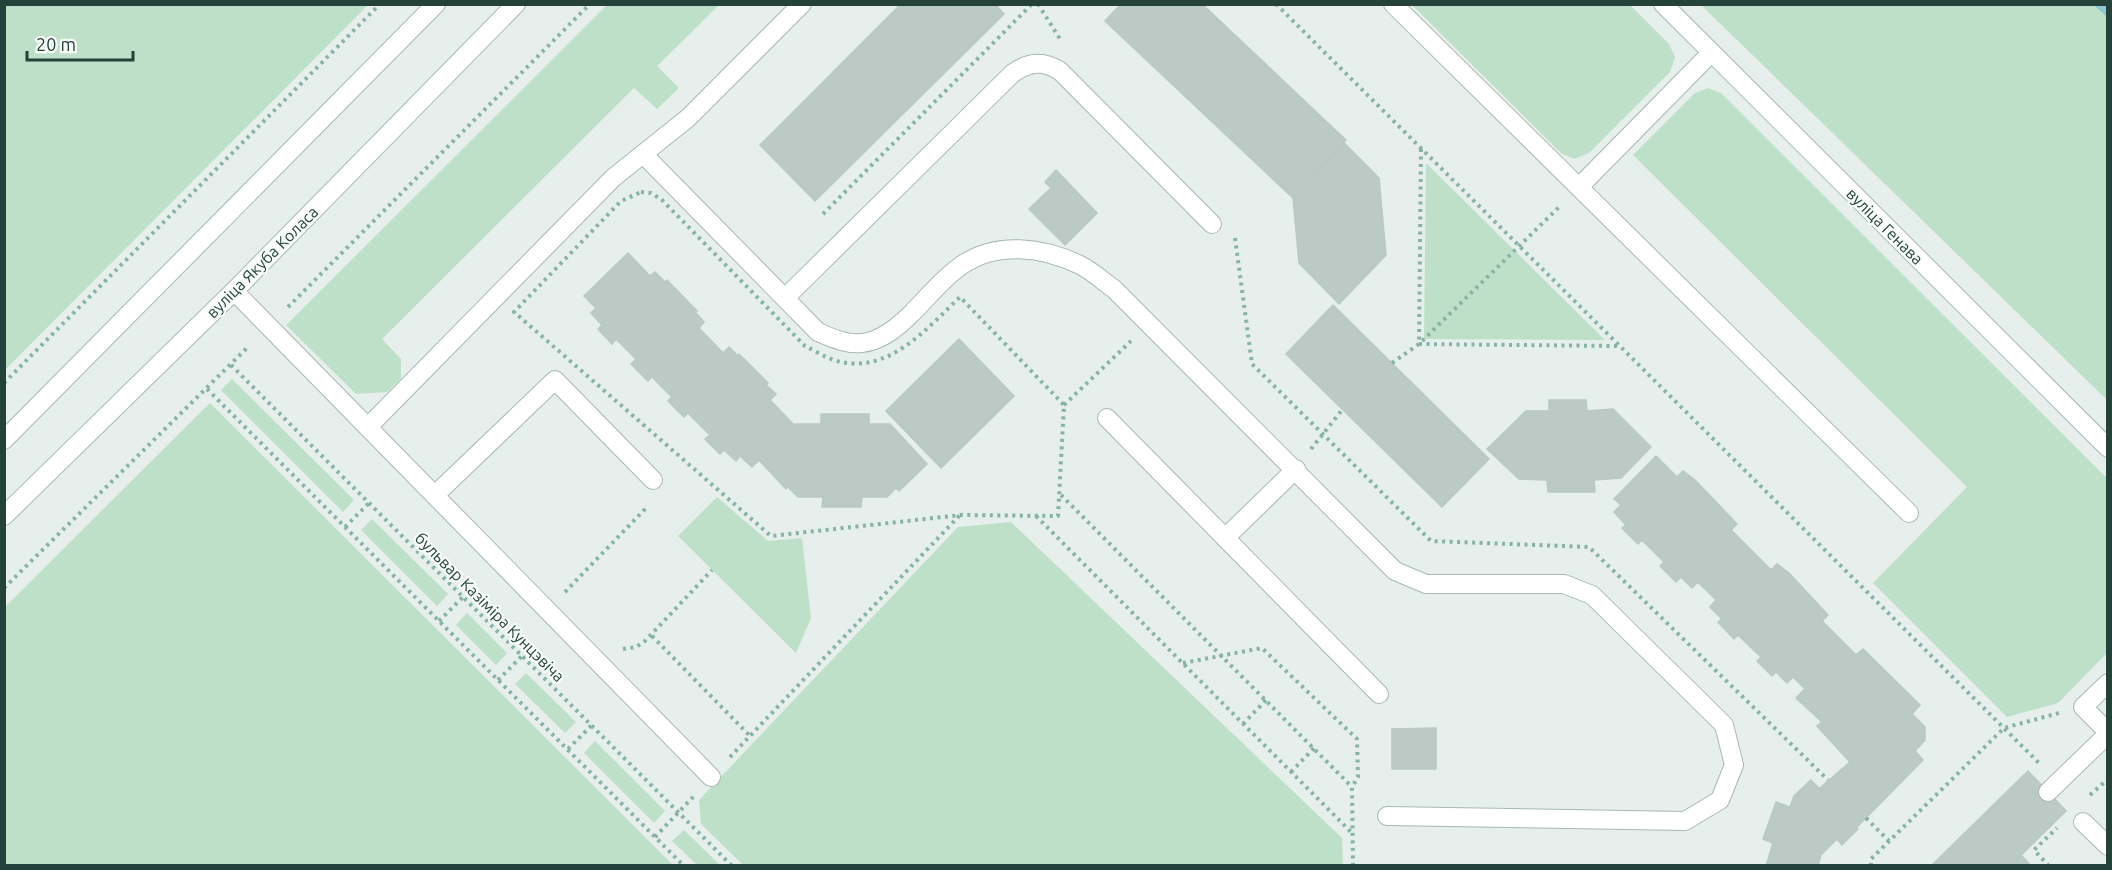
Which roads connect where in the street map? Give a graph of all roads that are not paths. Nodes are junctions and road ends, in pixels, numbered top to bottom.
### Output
1 (436, 4) edge
2 (516, 4) edge
3 (802, 4) edge
4 (1393, 4) edge
5 (1663, 4) edge
6 (1711, 53) junction
7 (643, 154) junction
8 (1579, 187) junction
9 (1212, 224) dead end
10 (234, 291) junction
11 (785, 298) junction
12 (1107, 418) dead end
13 (368, 427) junction
14 (4, 440) edge
15 (2108, 448) edge
16 (1296, 469) junction
17 (653, 480) dead end
18 (435, 495) junction
19 (1909, 513) dead end
20 (4, 516) edge
21 (1225, 538) junction
22 (2108, 683) edge
23 (1379, 694) dead end
24 (2108, 733) edge
25 (711, 777) road end
26 (2053, 787) road end
27 (1388, 816) dead end
28 (2074, 821) road end
29 (2108, 846) edge

1 - 14 street
2 - 10 street, вуліца Якуба Коласа
3 - 7 street
4 - 8 street
5 - 6 street, вуліца Генава
6 - 8 street
6 - 15 street, вуліца Генава
7 - 11 street
7 - 13 street
8 - 19 street
9 - 11 street
10 - 13 street
10 - 20 street, вуліца Якуба Коласа
11 - 16 street
12 - 21 street
13 - 18 street
16 - 21 street
16 - 27 street
17 - 18 street
18 - 25 street
21 - 23 street
22 - 24 street
24 - 26 street
28 - 29 street

